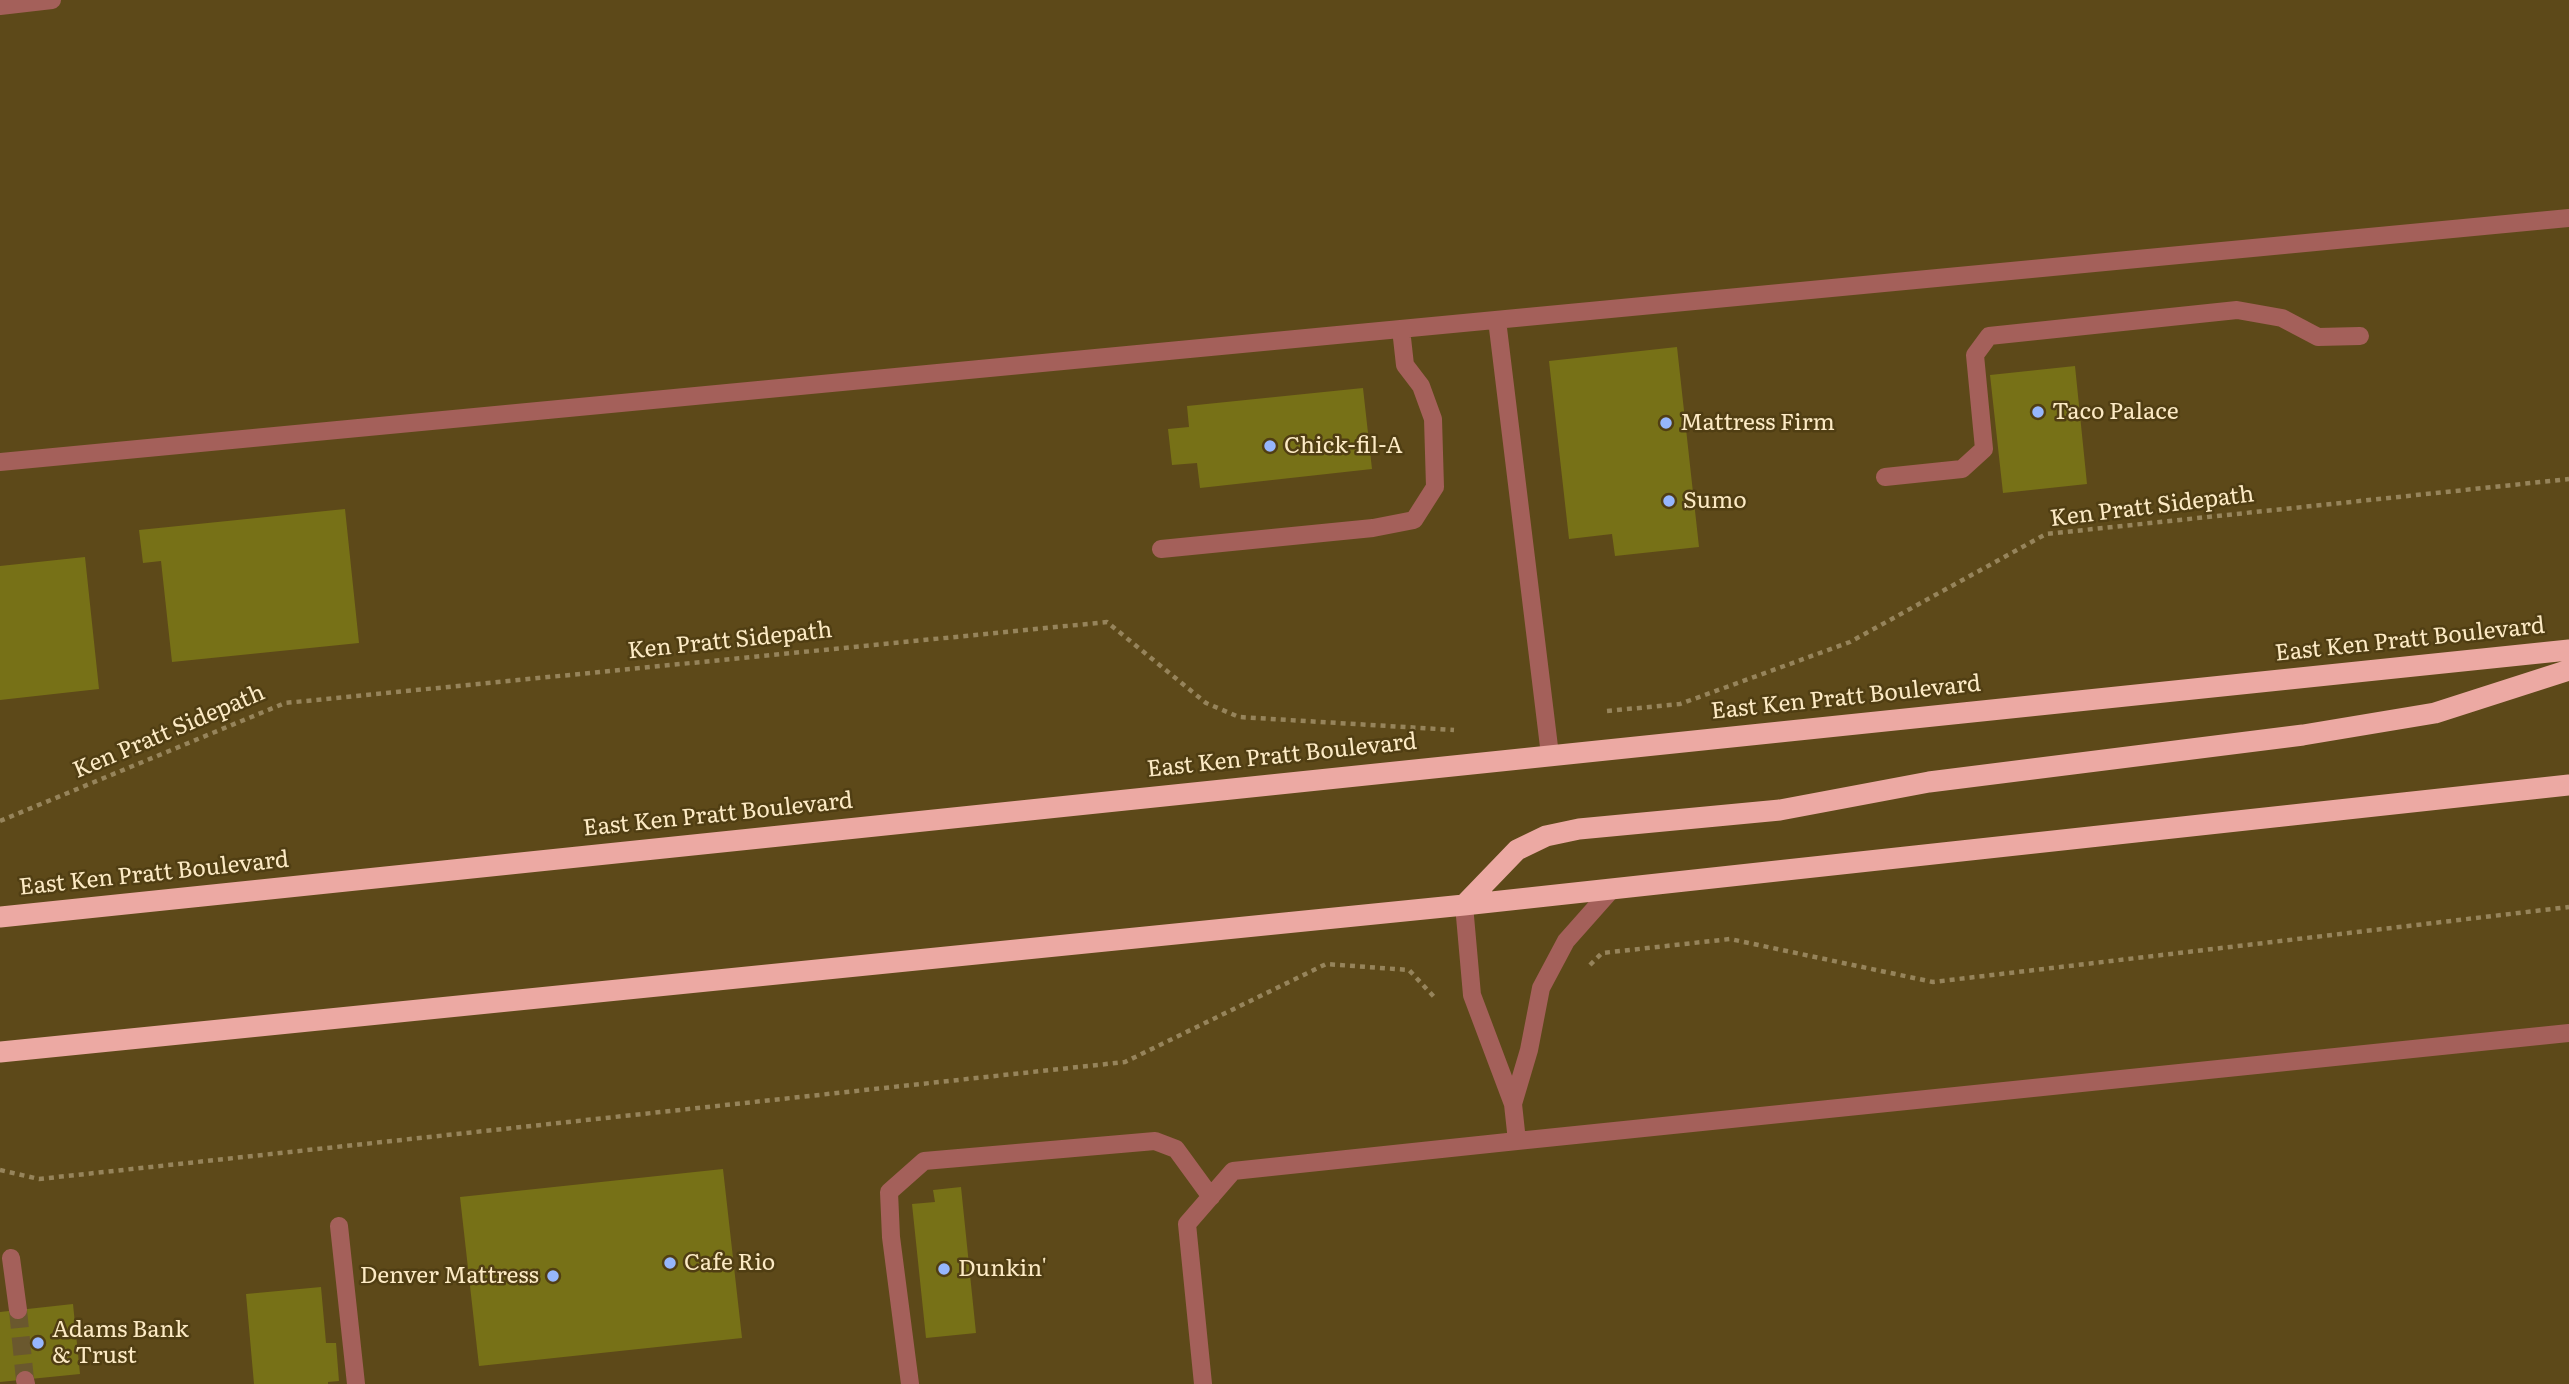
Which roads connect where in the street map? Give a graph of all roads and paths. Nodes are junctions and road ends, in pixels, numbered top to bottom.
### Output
1 (52, 0) edge
2 (0, 6) edge
3 (2569, 218) edge
4 (1497, 320) junction
5 (1401, 329) junction
6 (2360, 337) dead end
7 (0, 462) edge
8 (1885, 477) dead end
9 (2569, 479) edge
10 (1161, 549) dead end
11 (2569, 650) edge
12 (2569, 670) edge
13 (1607, 710) dead end
14 (1454, 730) dead end
15 (1550, 755) junction
16 (2569, 785) edge
17 (0, 821) edge
18 (1613, 888) junction
19 (1464, 905) junction
20 (2569, 907) edge
21 (0, 917) edge
22 (1585, 971) dead end
23 (1436, 999) dead end
24 (2569, 1033) edge
25 (0, 1052) edge
26 (1513, 1104) junction
27 (1517, 1141) junction
28 (0, 1170) edge
29 (1211, 1197) junction
30 (339, 1226) dead end
31 (11, 1258) dead end
32 (18, 1310) tunnel mouth
33 (356, 1384) edge
34 (910, 1384) edge
35 (1203, 1384) edge

1 - 2 lane
3 - 4 lane
4 - 5 lane
4 - 15 lane
5 - 7 lane
5 - 10 lane
6 - 8 lane
9 - 13 path, Ken Pratt Sidepath
11 - 15 highway, East Ken Pratt Boulevard
12 - 19 highway
14 - 17 path, Ken Pratt Sidepath
15 - 21 highway, East Ken Pratt Boulevard
16 - 18 highway
18 - 19 highway
18 - 26 lane
19 - 25 highway
19 - 26 lane
20 - 22 path
23 - 28 path
24 - 27 lane
26 - 27 lane
27 - 29 lane
29 - 34 lane
29 - 35 lane
30 - 33 lane
31 - 32 lane

